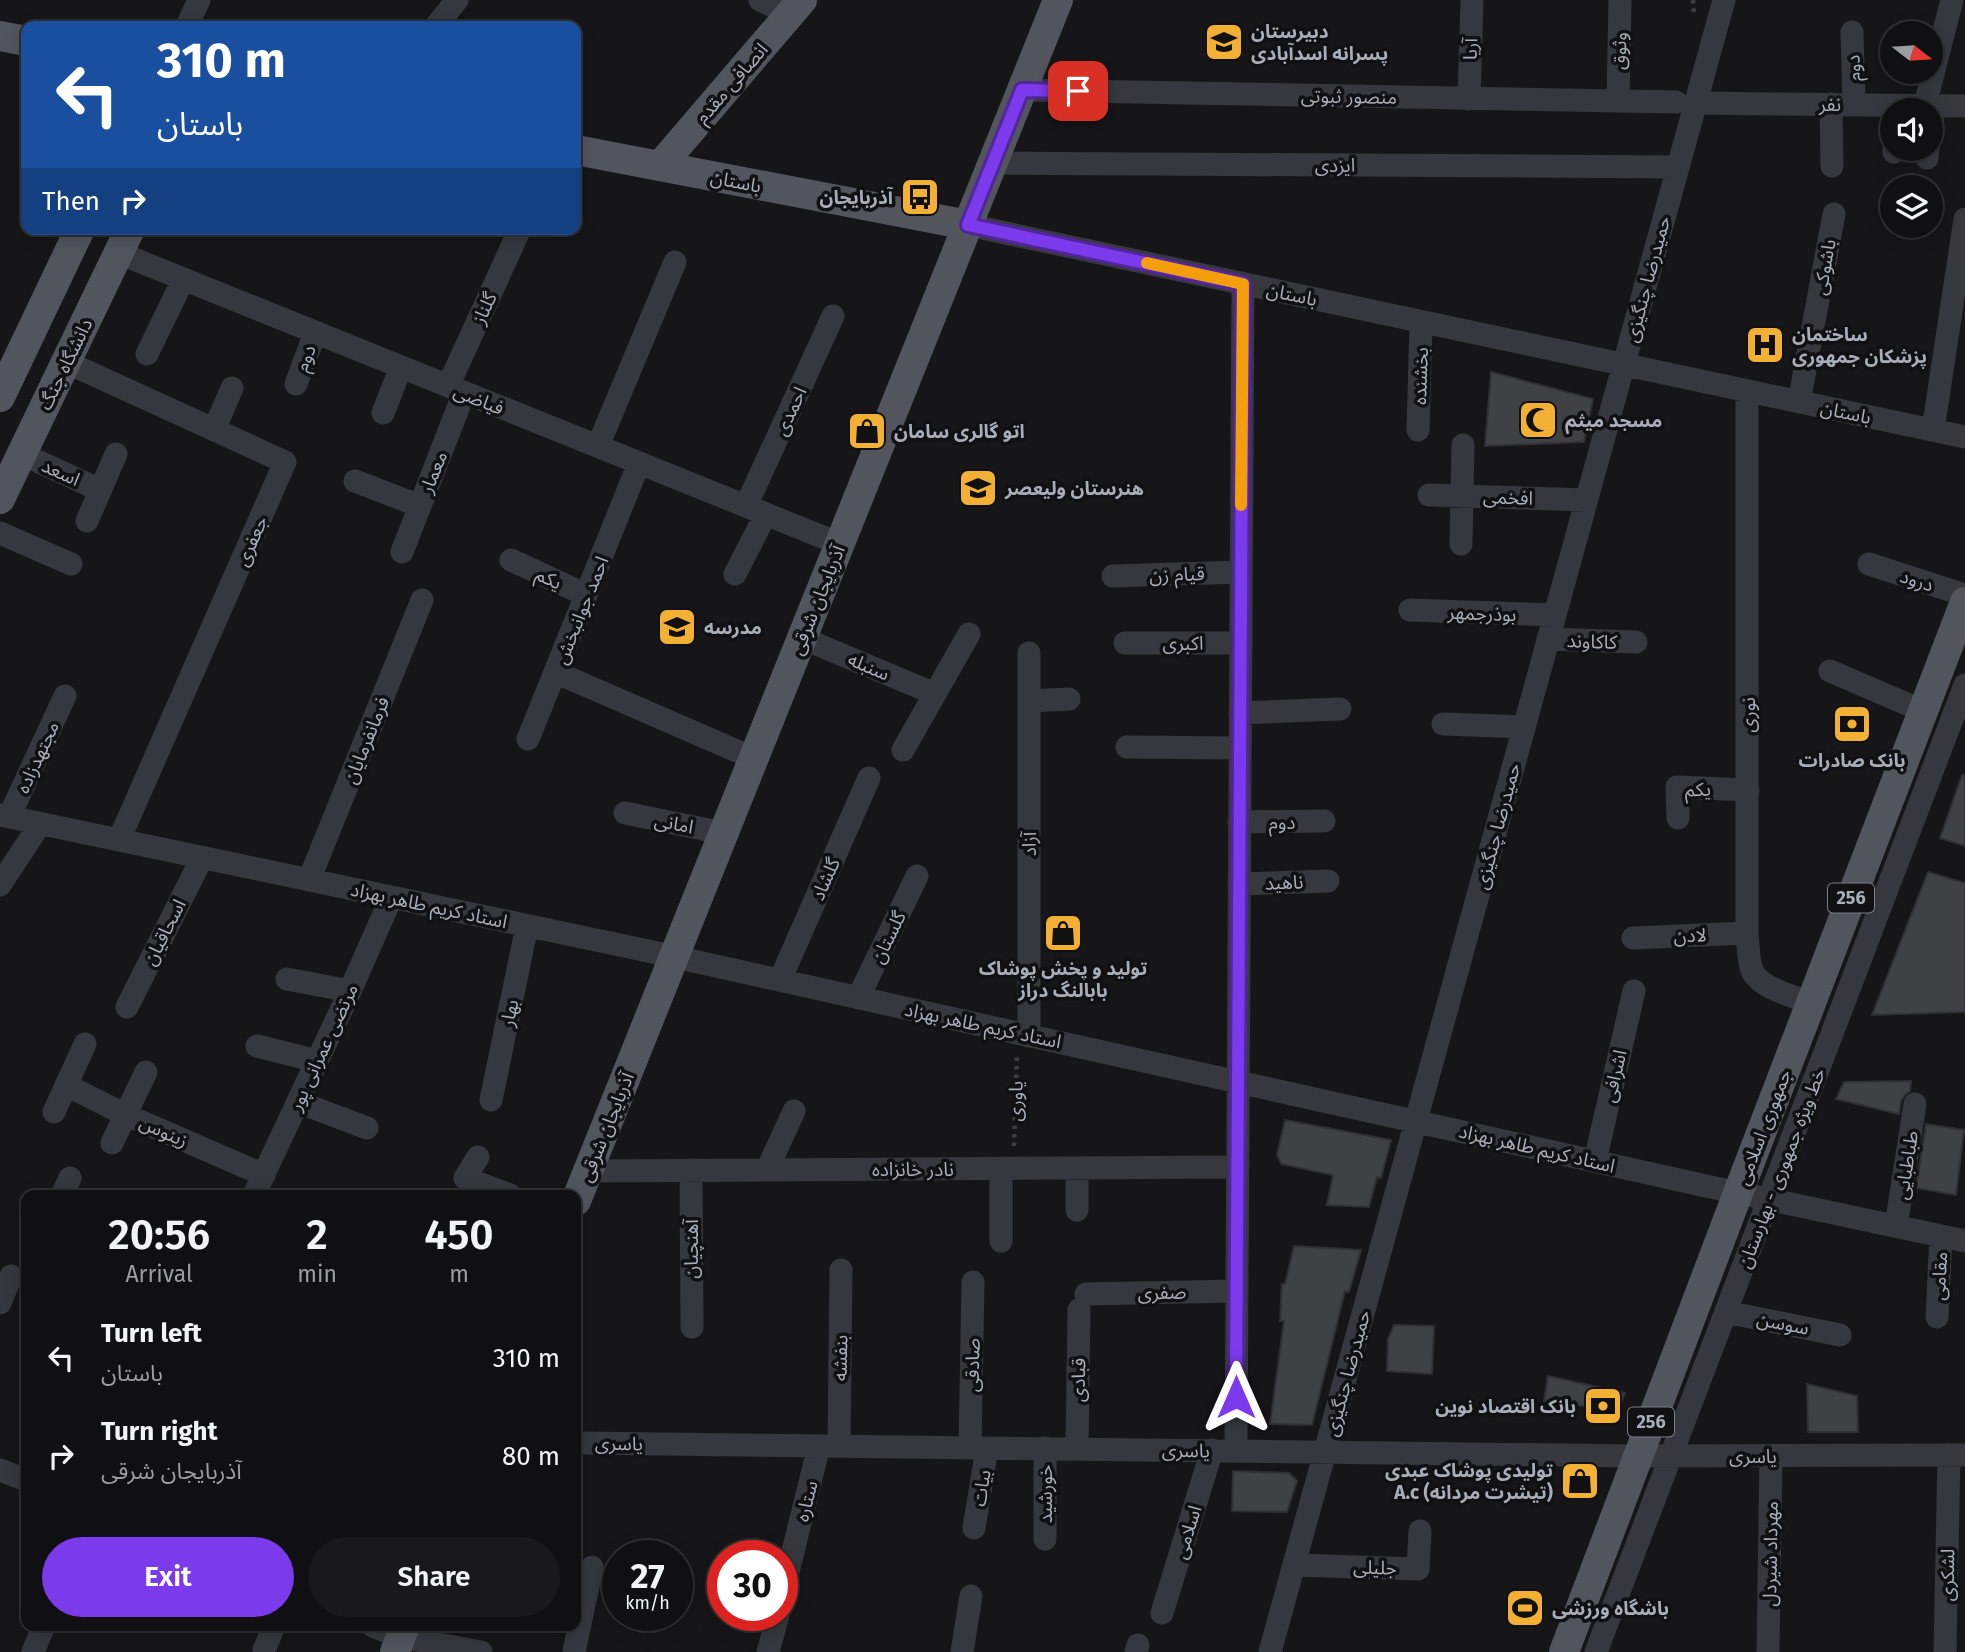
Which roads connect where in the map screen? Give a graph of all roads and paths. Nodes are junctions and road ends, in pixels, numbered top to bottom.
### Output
1 (199, 0) edge
2 (457, 0) edge
3 (760, 0) edge
4 (1058, 0) edge
5 (1472, 0) edge
6 (1620, 0) edge
7 (1724, 0) edge
8 (1952, 0) edge
9 (796, 7) edge
10 (189, 21) edge
11 (440, 21) edge
12 (1852, 32) dead end
13 (0, 36) edge
14 (21, 40) edge
15 (1022, 90) junction
16 (1931, 98) edge
17 (1469, 99) junction
18 (1618, 102) junction
19 (1686, 103) junction
20 (1831, 104) junction
21 (1854, 104) junction
22 (1943, 105) edge
23 (1880, 106) edge
24 (1965, 106) edge
25 (581, 150) edge
26 (992, 163) junction
27 (660, 166) junction
28 (1832, 166) dead end
29 (1678, 167) junction
30 (1834, 214) dead end
31 (1965, 219) edge
32 (968, 225) junction
33 (77, 235) edge
34 (518, 235) edge
35 (124, 241) edge
36 (675, 262) dead end
37 (183, 279) junction
38 (1243, 284) junction
39 (833, 316) dead end
40 (1421, 322) junction
41 (315, 333) junction
42 (147, 354) dead end
43 (66, 362) junction
44 (1623, 365) junction
45 (401, 367) junction
46 (296, 384) dead end
47 (232, 388) dead end
48 (456, 389) junction
49 (1747, 391) junction
50 (0, 397) edge
51 (1799, 402) junction
52 (383, 413) dead end
53 (214, 430) junction
54 (1418, 430) dead end
55 (1933, 430) junction
56 (1965, 437) edge
57 (1463, 445) dead end
58 (598, 446) junction
59 (22, 454) junction
60 (116, 454) dead end
61 (639, 463) junction
62 (355, 481) dead end
63 (100, 490) junction
64 (1429, 495) dead end
65 (1462, 496) junction
66 (0, 499) edge
67 (1586, 500) junction
68 (420, 506) junction
69 (756, 510) junction
70 (87, 521) dead end
71 (0, 533) edge
72 (840, 544) junction
73 (1461, 544) dead end
74 (402, 552) dead end
75 (511, 560) dead end
76 (71, 564) dead end
77 (1869, 564) dead end
78 (1241, 572) junction
79 (735, 574) dead end
80 (1113, 576) dead end
81 (586, 595) junction
82 (1965, 595) edge
83 (422, 600) dead end
84 (1965, 602) edge
85 (1410, 610) dead end
86 (1555, 615) junction
87 (969, 635) dead end
88 (802, 638) junction
89 (1548, 639) junction
90 (1636, 642) dead end
91 (1125, 643) dead end
92 (1241, 643) junction
93 (1029, 653) dead end
94 (1830, 671) dead end
95 (555, 672) junction
96 (1965, 685) edge
97 (935, 694) junction
98 (65, 696) dead end
99 (1069, 699) dead end
100 (1029, 701) junction
101 (1340, 709) dead end
102 (1923, 711) junction
103 (1240, 713) junction
104 (1443, 724) dead end
105 (1524, 727) junction
106 (528, 739) dead end
107 (1127, 747) dead end
108 (1240, 748) junction
109 (903, 750) dead end
110 (753, 758) junction
111 (869, 778) dead end
112 (1748, 790) junction
113 (625, 813) dead end
114 (4, 816) edge
115 (1678, 818) dead end
116 (1324, 821) dead end
117 (1240, 822) junction
118 (40, 824) junction
119 (723, 833) junction
120 (119, 840) junction
121 (202, 858) junction
122 (917, 876) dead end
123 (309, 880) junction
124 (1328, 881) dead end
125 (1239, 884) junction
126 (0, 885) edge
127 (391, 898) junction
128 (527, 926) junction
129 (1747, 933) junction
130 (1633, 938) dead end
131 (674, 957) junction
132 (287, 979) dead end
133 (780, 980) junction
134 (350, 991) junction
135 (1634, 991) dead end
136 (858, 998) junction
137 (1811, 1003) junction
138 (127, 1007) dead end
139 (1024, 1034) junction
140 (85, 1044) dead end
141 (257, 1046) dead end
142 (317, 1061) junction
143 (146, 1072) dead end
144 (1238, 1082) junction
145 (66, 1086) junction
146 (491, 1100) dead end
147 (298, 1102) junction
148 (1915, 1104) dead end
149 (794, 1111) dead end
150 (54, 1112) dead end
151 (126, 1115) junction
152 (1416, 1122) junction
153 (367, 1128) dead end
154 (112, 1143) dead end
155 (478, 1157) dead end
156 (1595, 1161) junction
157 (1238, 1167) junction
158 (1077, 1168) junction
159 (1007, 1169) junction
160 (691, 1170) junction
161 (767, 1170) junction
162 (588, 1171) junction
163 (259, 1185) edge
164 (497, 1190) edge
165 (580, 1190) edge
166 (1738, 1193) junction
167 (1768, 1200) junction
168 (1077, 1210) dead end
169 (1896, 1226) junction
170 (1941, 1236) junction
171 (1002, 1241) dead end
172 (1965, 1241) edge
173 (841, 1270) dead end
174 (17, 1277) edge
175 (973, 1282) dead end
176 (1237, 1291) junction
177 (1083, 1302) joint
178 (0, 1303) edge
179 (1726, 1312) junction
180 (1937, 1317) dead end
181 (692, 1327) dead end
182 (1840, 1335) dead end
183 (581, 1443) edge
184 (829, 1446) junction
185 (979, 1448) junction
186 (1045, 1448) junction
187 (1077, 1449) junction
188 (1212, 1450) junction
189 (1236, 1451) junction
190 (1325, 1452) junction
191 (1957, 1455) edge
192 (1638, 1456) junction
193 (1671, 1456) junction
194 (1771, 1456) junction
195 (0, 1469) edge
196 (21, 1478) edge
197 (974, 1528) dead end
198 (1420, 1531) dead end
199 (1045, 1539) dead end
200 (798, 1545) edge
201 (1294, 1565) junction
202 (592, 1567) dead end
203 (971, 1596) dead end
204 (1162, 1613) dead end
205 (581, 1619) edge
206 (42, 1631) edge
207 (272, 1631) edge
208 (578, 1631) edge
209 (774, 1631) edge
210 (400, 1638) edge
211 (264, 1650) dead end
212 (33, 1652) edge
213 (481, 1652) edge
214 (574, 1652) edge
215 (768, 1652) edge
216 (962, 1652) edge
217 (1270, 1652) edge
218 (1564, 1652) edge
219 (1596, 1652) edge
220 (1768, 1652) edge
221 (1945, 1652) edge

1 - 10 street
2 - 11 street
3 - 9 street
4 - 15 main road, آذربایجان شرقی
5 - 17 street, آریا
6 - 18 street, وثوق
7 - 19 street, حمیدرضا چنگیزی
8 - 16 street
9 - 27 main road, انصافی مقدم
12 - 21 street, دوم
13 - 14 main road
15 - 17 street, منصور ثبوتی
15 - 26 main road, آذربایجان شرقی
17 - 18 street, منصور ثبوتی
18 - 19 street, منصور ثبوتی
19 - 20 street, نفر
19 - 29 street, حمیدرضا چنگیزی
20 - 21 street, نفر
20 - 28 street
21 - 23 street, نفر
22 - 24 street, نفر
25 - 27 main road, باستان
26 - 29 street, ایزدی
26 - 32 main road, آذربایجان شرقی
27 - 32 main road, باستان
29 - 44 street, حمیدرضا چنگیزی
30 - 51 street, باشوکی
31 - 55 street
32 - 38 street, باستان
32 - 72 main road, آذربایجان شرقی
33 - 50 main road
34 - 48 street, گلناز
35 - 37 street, فیاضی
35 - 43 main road, دانشگاه جنگ
36 - 58 street
37 - 41 street, فیاضی
37 - 42 street
38 - 40 street, باستان
38 - 78 street
39 - 69 street, احمدی
40 - 44 street, باستان
40 - 54 street, بخشنده
41 - 45 street, فیاضی
41 - 46 street, دوم
43 - 53 street, جعفری
43 - 59 main road, دانشگاه جنگ
44 - 49 street, باستان
44 - 67 street, حمیدرضا چنگیزی
45 - 48 street, فیاضی
45 - 52 street
47 - 53 street
48 - 58 street, فیاضی
48 - 68 street, معمار
49 - 51 street, باستان
49 - 112 street, نوری
51 - 55 street, باستان
53 - 120 street, جعفری
55 - 56 street, باستان
57 - 65 street
58 - 61 street, فیاضی
59 - 63 street, اسعد
59 - 66 main road, دانشگاه جنگ
60 - 63 street
61 - 69 street, فیاضی
61 - 81 street, احمد جوانبخش
62 - 68 street
63 - 70 street
64 - 65 street, افخمی
65 - 67 street, افخمی
65 - 73 street
67 - 86 street, حمیدرضا چنگیزی
68 - 74 street, معمار
69 - 72 street, فیاضی
69 - 79 street, احمدی
71 - 76 street
72 - 88 main road, آذربایجان شرقی
75 - 81 street, یکم
77 - 82 street, درود
78 - 80 street, قیام زن
78 - 92 street
81 - 95 street, احمد جوانبخش
83 - 123 street, فرمانفرمایان
84 - 102 main road, جمهوری اسلامی / 256
85 - 86 street, بوذرجمهر
86 - 89 street, حمیدرضا چنگیزی
87 - 97 street
88 - 97 street, سنبله
88 - 110 main road, آذربایجان شرقی
89 - 90 street, کاکاوند
89 - 105 street, حمیدرضا چنگیزی
91 - 92 street, اکبری
92 - 103 street
93 - 100 street, آزاد
94 - 102 street
95 - 106 street
95 - 110 street, احمد جوانبخش
96 - 167 street, خط ویژه جمهوری - بهارستان
97 - 109 street
98 - 114 street, مجتهدزاده
99 - 100 street
100 - 139 street, آزاد
101 - 103 street
102 - 137 main road, جمهوری اسلامی / 256
103 - 108 street
104 - 105 street
105 - 152 street, حمیدرضا چنگیزی
107 - 108 street
108 - 117 street
110 - 119 main road, آذربایجان شرقی
111 - 133 street, گلشاد
112 - 115 street, یکم
112 - 129 street, نوری
113 - 119 street, امانی
114 - 118 street, استاد کریم طاهر بهزاد
116 - 117 street, دوم
117 - 125 street
118 - 120 street, استاد کریم طاهر بهزاد
118 - 126 street
119 - 131 main road, آذربایجان شرقی
120 - 121 street, استاد کریم طاهر بهزاد
121 - 123 street, استاد کریم طاهر بهزاد
121 - 138 street, اسحاقیان
122 - 136 street, گلستان
123 - 127 street, استاد کریم طاهر بهزاد
124 - 125 street, ناهید
125 - 144 street
127 - 128 street, استاد کریم طاهر بهزاد
127 - 134 street, مرتضی عمرانی پور
128 - 131 street, استاد کریم طاهر بهزاد
128 - 146 street, بهار
129 - 130 street, لادن
129 - 137 street, نوری
131 - 133 street, استاد کریم طاهر بهزاد
131 - 162 main road, آذربایجان شرقی
132 - 134 street
133 - 136 street, استاد کریم طاهر بهزاد
134 - 142 street, مرتضی عمرانی پور
135 - 156 street, اشرافی
136 - 139 street, استاد کریم طاهر بهزاد
137 - 166 main road, جمهوری اسلامی / 256
139 - 144 street, استاد کریم طاهر بهزاد
139 - 159 path, یاوری
140 - 145 street
141 - 142 street
142 - 147 street, مرتضی عمرانی پور
143 - 151 street
144 - 152 street, استاد کریم طاهر بهزاد
144 - 157 street
145 - 150 street
145 - 151 street, زینوس
147 - 153 street
147 - 163 street, مرتضی عمرانی پور
148 - 169 street, طباطبایی
149 - 161 street
151 - 154 street
151 - 163 street, زینوس
152 - 156 street, استاد کریم طاهر بهزاد
152 - 190 street, حمیدرضا چنگیزی
155 - 164 street
156 - 166 street, استاد کریم طاهر بهزاد
157 - 158 street, نادر خانزاده
157 - 176 street
158 - 159 street, نادر خانزاده
158 - 168 street
159 - 161 street, نادر خانزاده
159 - 171 street
160 - 161 street, نادر خانزاده
160 - 162 street, نادر خانزاده
160 - 181 street, آهنچیان
162 - 165 main road, آذربایجان شرقی
166 - 167 street, استاد کریم طاهر بهزاد
166 - 192 main road, جمهوری اسلامی / 256
167 - 169 street, استاد کریم طاهر بهزاد
167 - 179 street, خط ویژه جمهوری - بهارستان
169 - 170 street, استاد کریم طاهر بهزاد
170 - 172 street, استاد کریم طاهر بهزاد
170 - 180 street, مقامی
173 - 184 street, بنفشه
174 - 178 street
175 - 185 street, صادقی
176 - 177 street, صفری
176 - 189 street
177 - 187 street, قبادی
179 - 182 street, سوسن
179 - 193 street, خط ویژه جمهوری - بهارستان
183 - 184 street, یاسری
184 - 185 street, یاسری
184 - 200 street, ستاره
185 - 186 street, یاسری
185 - 197 street, بیات
186 - 187 street, یاسری
186 - 199 street, خورشید
187 - 188 street, یاسری
188 - 189 street, یاسری
188 - 204 street, اسلامی
189 - 190 street, یاسری
190 - 192 street, یاسری
190 - 201 street, حمیدرضا چنگیزی
191 - 194 street, یاسری
191 - 221 street, لشکری
192 - 193 street, یاسری
192 - 218 main road, جمهوری اسلامی / 256
193 - 194 street, یاسری
193 - 219 street, خط ویژه جمهوری - بهارستان
194 - 220 street, مهرداد شیردل
195 - 196 street
198 - 201 street, جلیلی
201 - 217 street, حمیدرضا چنگیزی
202 - 205 street
203 - 216 street
206 - 212 street
207 - 211 street
208 - 214 street
209 - 215 street
210 - 213 street

